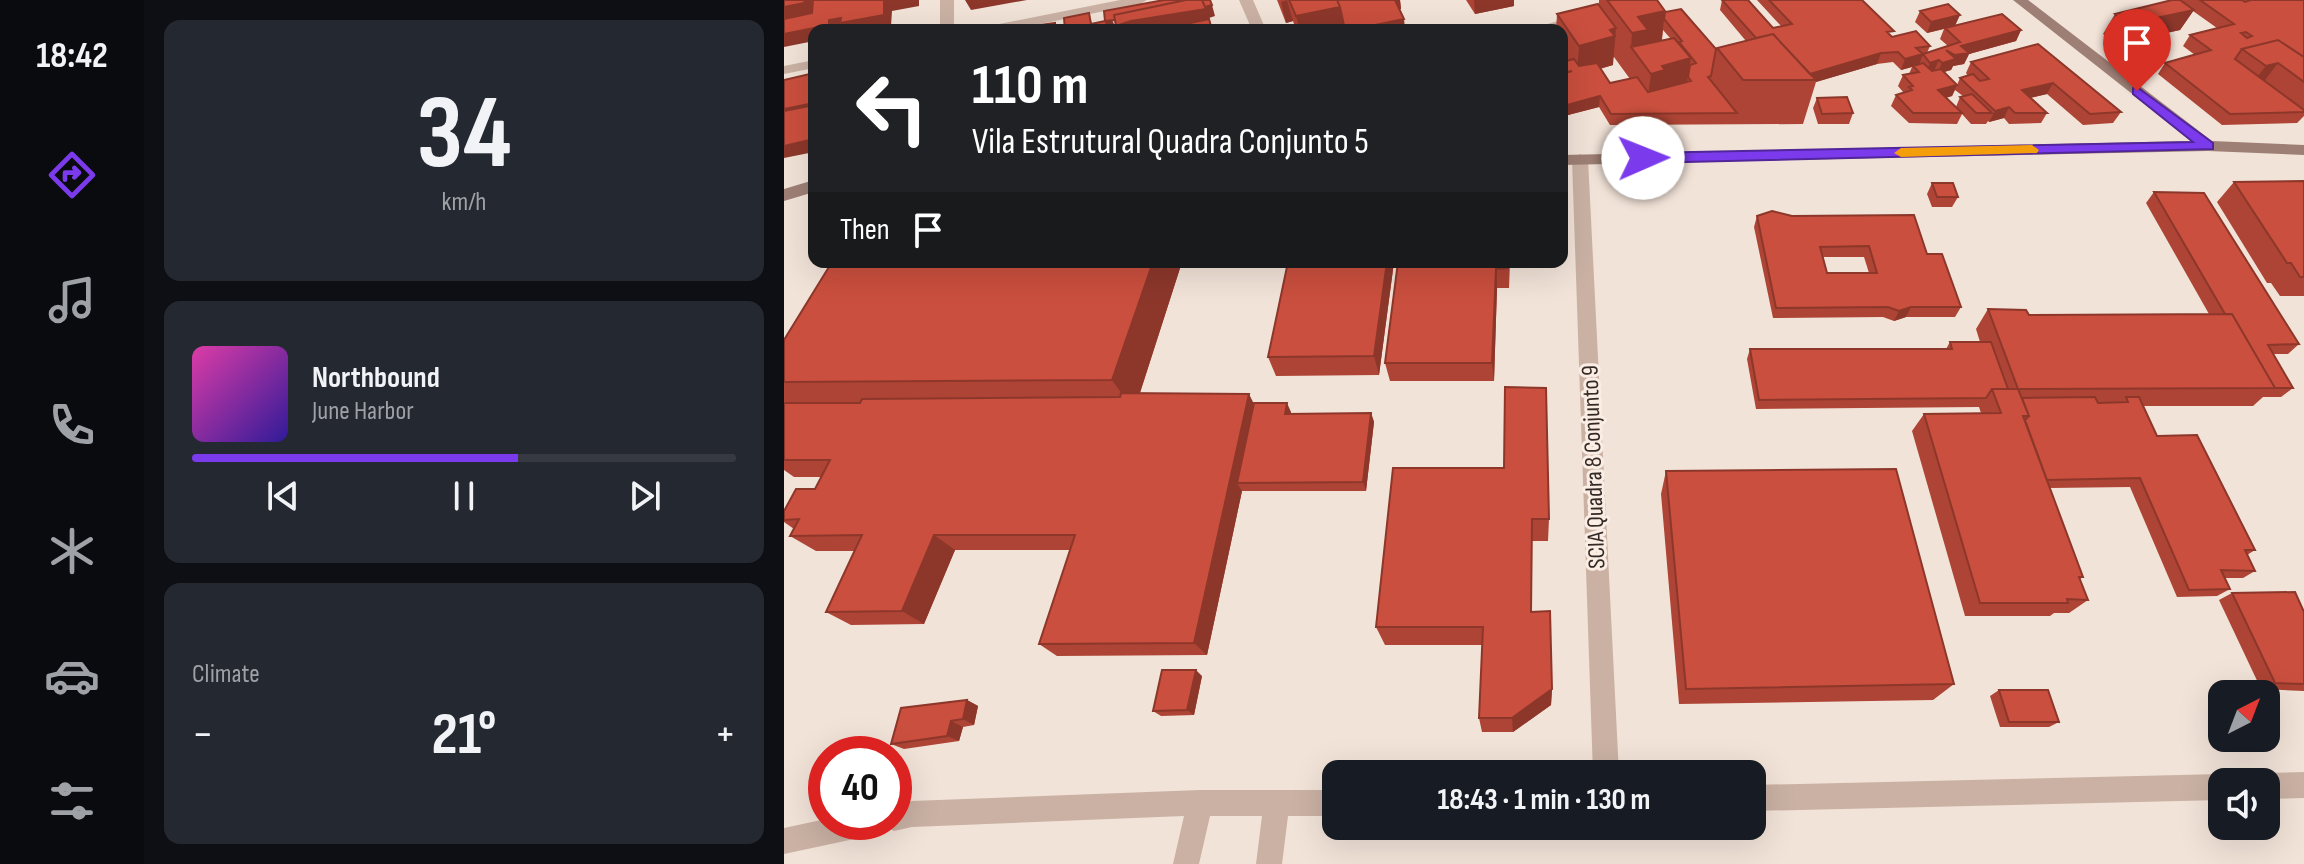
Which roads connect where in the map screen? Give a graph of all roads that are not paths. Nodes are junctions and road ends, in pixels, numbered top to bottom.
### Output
1 (947, 0) edge
2 (1140, 0) edge
3 (1246, 0) edge
4 (2020, 0) edge
5 (1594, 15) edge
6 (947, 24) edge
7 (1019, 24) edge
8 (1256, 24) edge
9 (1557, 24) edge
10 (808, 65) edge
11 (784, 70) edge
12 (2208, 146) junction
13 (2267, 149) junction
14 (2304, 150) edge
15 (1571, 160) edge
16 (2304, 161) edge
17 (808, 188) edge
18 (784, 195) edge
19 (1605, 760) edge
20 (2304, 785) edge
21 (2280, 786) edge
22 (2208, 787) edge
23 (1766, 798) edge
24 (1200, 803) junction
25 (1277, 803) junction
26 (1322, 803) edge
27 (912, 814) edge
28 (808, 836) edge
29 (784, 841) edge
30 (1186, 864) edge
31 (1269, 864) edge

1 - 6 street
2 - 7 street
3 - 8 street
4 - 12 street
5 - 9 street
10 - 11 street
12 - 13 street
12 - 15 street
13 - 14 street
13 - 16 street
15 - 19 street, SCIA Quadra 8 Conjunto 9
17 - 18 street
20 - 21 street
22 - 23 street
24 - 25 street
24 - 27 street
24 - 30 street
25 - 26 street
25 - 31 street
28 - 29 street

